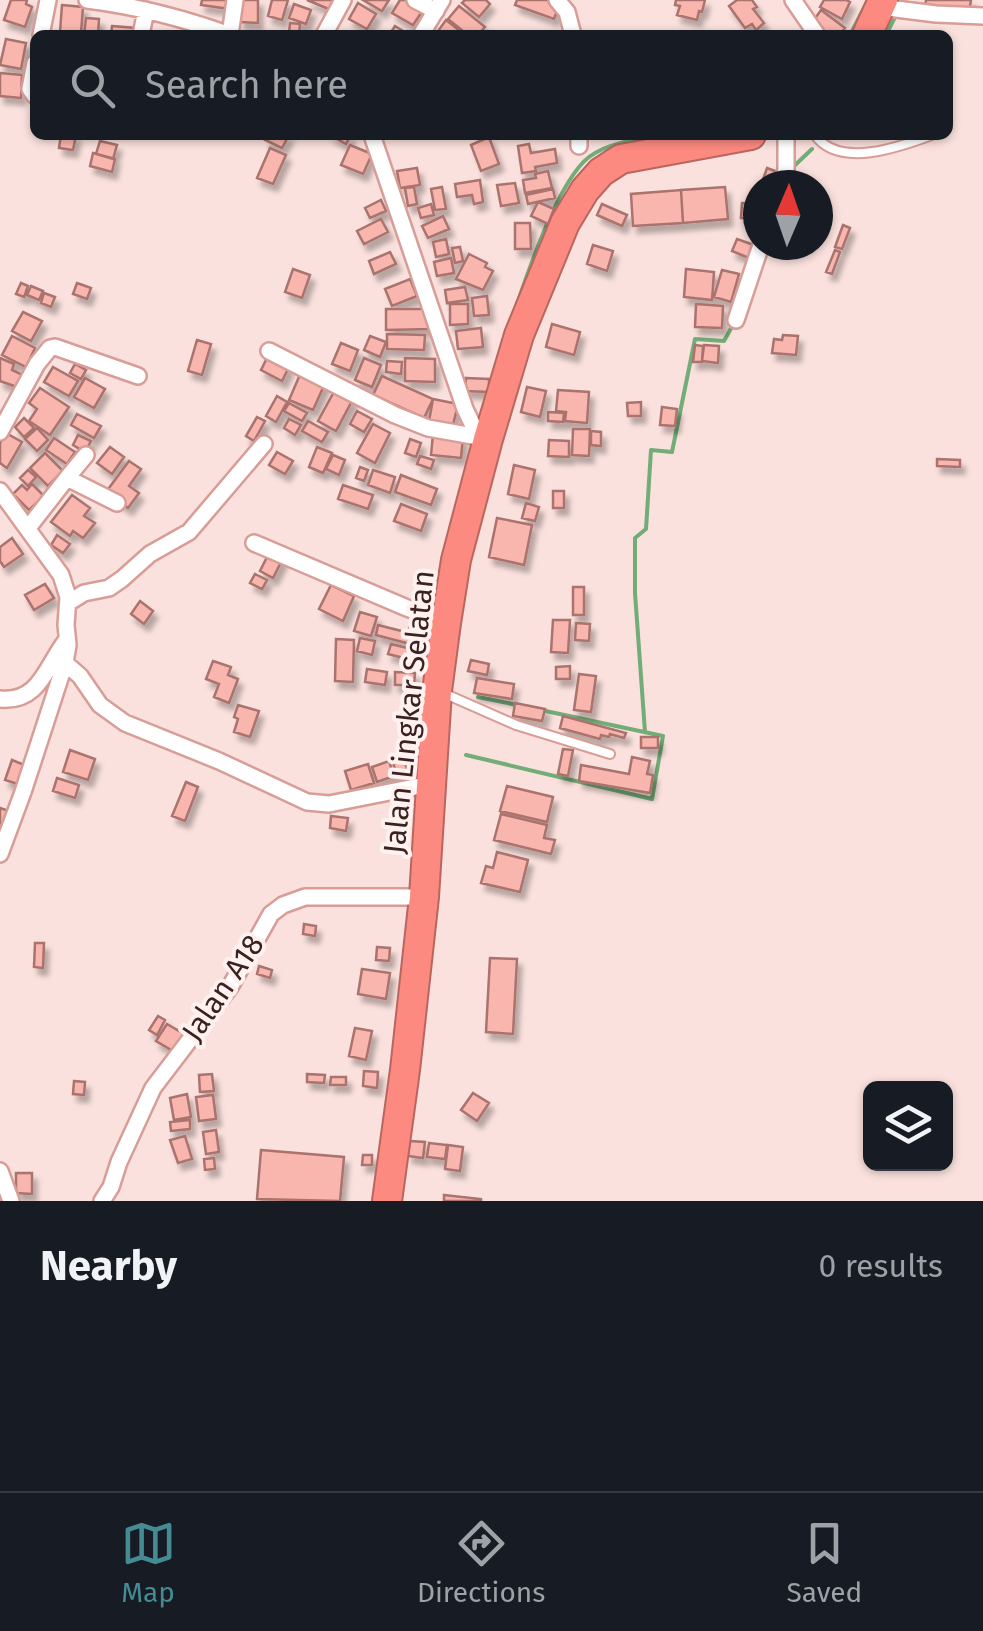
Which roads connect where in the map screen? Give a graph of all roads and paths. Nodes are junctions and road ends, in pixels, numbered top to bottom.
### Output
1 (48, 0) edge
2 (87, 0) edge
3 (235, 0) edge
4 (343, 0) edge
5 (415, 0) edge
6 (557, 0) edge
7 (793, 0) edge
8 (881, 4) edge
9 (439, 5) edge
10 (146, 10) junction
11 (983, 16) edge
12 (196, 29) edge
13 (42, 30) edge
14 (142, 30) edge
15 (231, 30) edge
16 (327, 30) edge
17 (424, 30) edge
18 (571, 30) edge
19 (814, 30) edge
20 (869, 30) edge
21 (374, 140) edge
22 (723, 140) edge
23 (786, 140) edge
24 (819, 140) edge
25 (918, 140) edge
26 (786, 170) edge
27 (756, 260) edge
28 (736, 320) dead end
29 (269, 351) dead end
30 (138, 376) dead end
31 (0, 432) edge
32 (483, 438) junction
33 (264, 444) dead end
34 (86, 455) dead end
35 (66, 478) junction
36 (0, 490) edge
37 (117, 503) dead end
38 (28, 528) junction
39 (254, 542) dead end
40 (68, 603) junction
41 (446, 623) junction
42 (68, 638) junction
43 (65, 663) junction
44 (437, 690) junction
45 (0, 699) edge
46 (610, 754) dead end
47 (430, 784) junction
48 (0, 854) edge
49 (424, 898) junction
50 (0, 1171) edge
51 (11, 1201) edge
52 (102, 1201) edge
53 (387, 1201) edge

1 - 13 street
2 - 10 street
3 - 15 street
4 - 16 street
5 - 9 street
6 - 18 street
7 - 19 street
8 - 11 street
8 - 20 highway
9 - 17 street
10 - 12 street
10 - 14 street
21 - 32 street
22 - 32 highway, Jalan Lingkar Selatan
23 - 26 street
24 - 25 lane
27 - 28 street
29 - 32 street
30 - 31 street
32 - 41 highway, Jalan Lingkar Selatan
33 - 40 street
34 - 35 street
35 - 37 street
35 - 38 street
36 - 38 street
38 - 40 street
39 - 41 street
40 - 42 street
41 - 44 highway, Jalan Lingkar Selatan
42 - 43 street
42 - 45 street
43 - 47 street
43 - 48 street
44 - 46 lane
44 - 47 highway, Jalan Lingkar Selatan
47 - 49 highway, Jalan Lingkar Selatan
49 - 52 street, Jalan A18
49 - 53 highway, Jalan Lingkar Selatan
50 - 51 street

